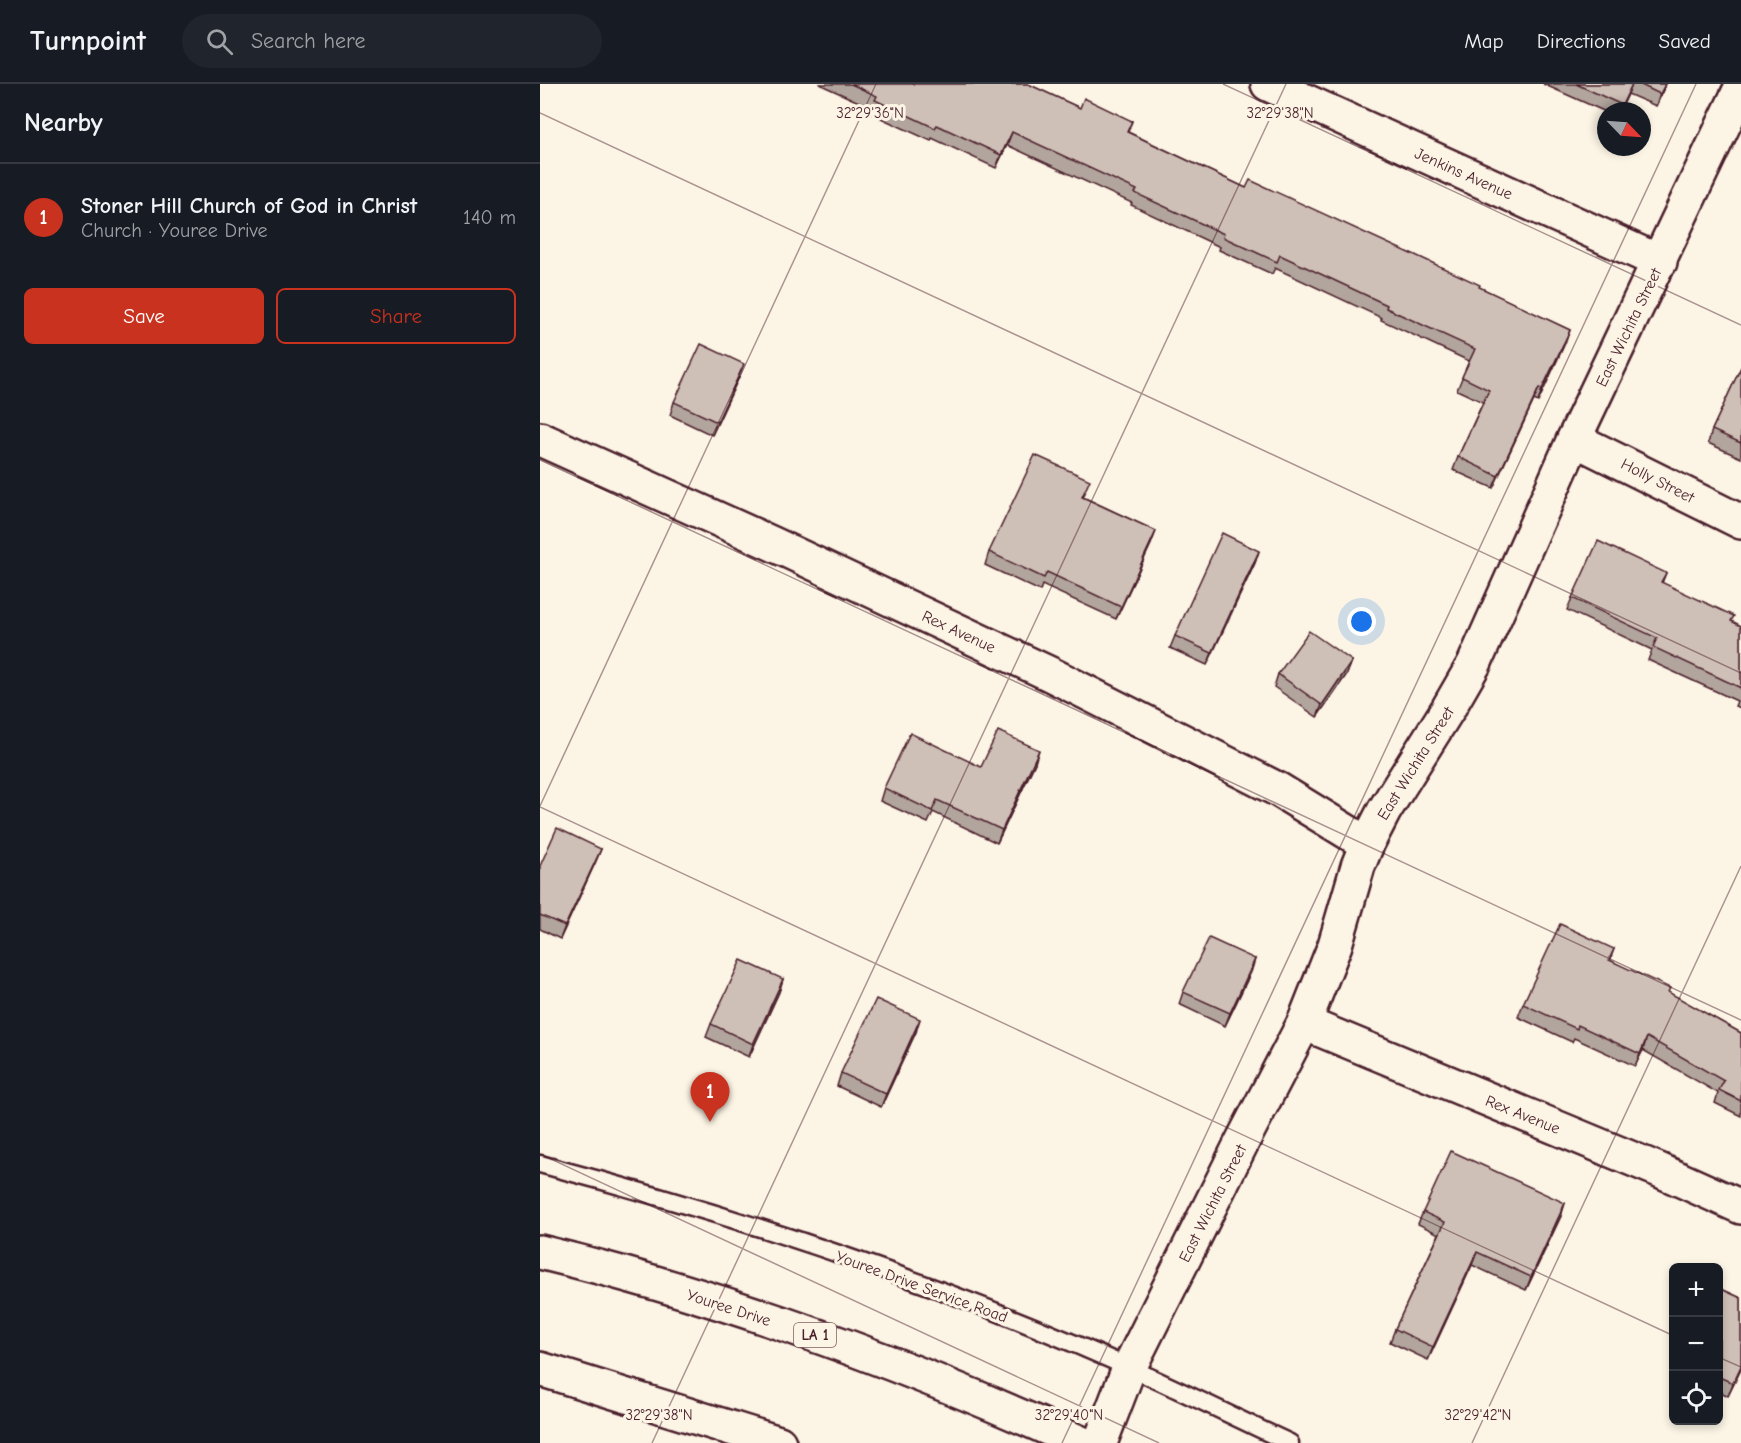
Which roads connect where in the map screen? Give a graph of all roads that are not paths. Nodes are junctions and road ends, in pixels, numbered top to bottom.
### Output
1 (1268, 84) edge
2 (1741, 88) edge
3 (1660, 262) junction
4 (540, 439) edge
5 (1575, 439) junction
6 (1741, 522) edge
7 (1367, 844) junction
8 (1304, 1023) junction
9 (540, 1164) edge
10 (1741, 1207) edge
11 (540, 1252) edge
12 (1129, 1368) junction
13 (540, 1369) edge
14 (779, 1443) edge
15 (1081, 1443) edge
16 (1100, 1443) edge
17 (1290, 1443) edge

1 - 3 street, Jenkins Avenue
2 - 3 street, East Wichita Street
3 - 5 street, East Wichita Street
4 - 7 street, Rex Avenue
5 - 6 street, Holly Street
5 - 7 street, East Wichita Street
7 - 8 street, East Wichita Street
8 - 10 street, Rex Avenue
8 - 12 street, East Wichita Street
9 - 12 lane, Youree Drive Service Road
11 - 15 street, Youree Drive / LA 1
12 - 16 street, East Wichita Street
12 - 17 lane, Youree Drive Service Road
13 - 14 street

